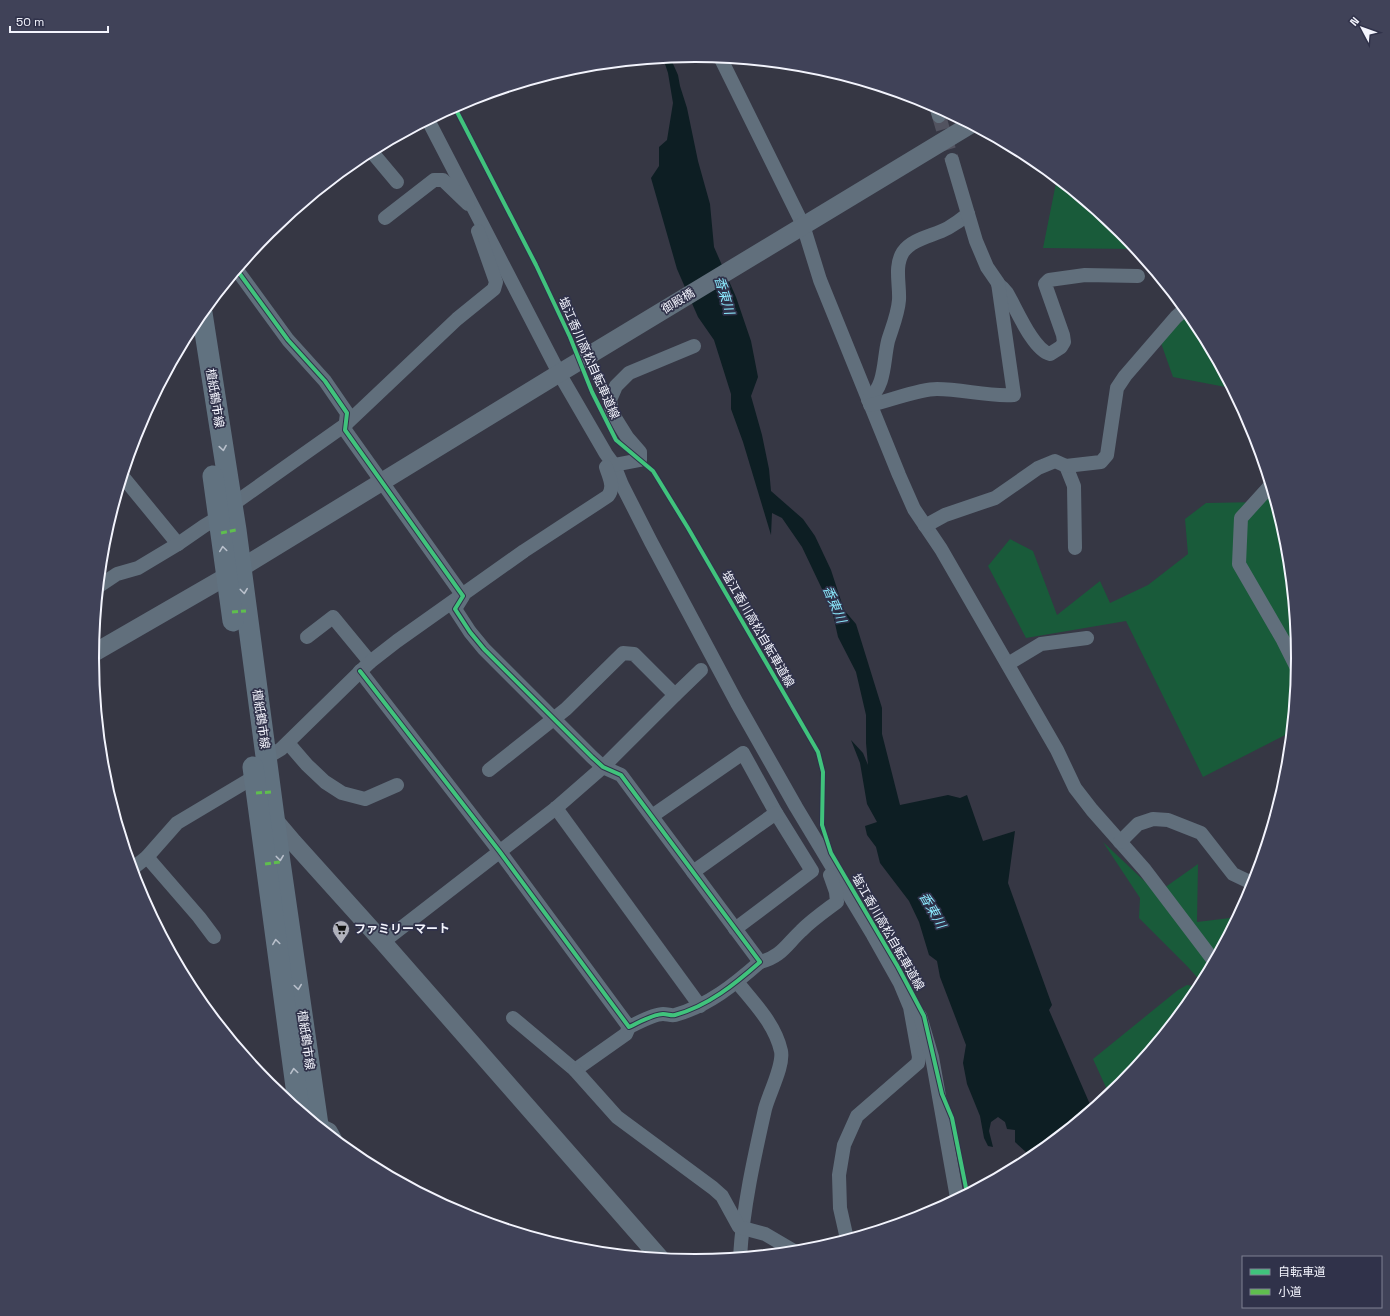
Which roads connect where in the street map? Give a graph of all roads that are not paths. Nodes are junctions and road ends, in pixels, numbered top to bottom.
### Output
1 (723, 63) edge
2 (430, 124) edge
3 (966, 127) edge
4 (375, 155) edge
5 (952, 160) tunnel mouth
6 (397, 182) dead end
7 (474, 208) junction
8 (968, 214) junction
9 (385, 218) dead end
10 (798, 228) junction
11 (240, 274) edge
12 (1138, 276) dead end
13 (998, 283) junction
14 (1181, 313) edge
15 (203, 321) edge
16 (194, 336) edge
17 (694, 346) dead end
18 (561, 372) junction
19 (869, 403) junction
20 (345, 425) junction
21 (610, 460) junction
22 (1066, 466) junction
23 (126, 481) edge
24 (381, 482) junction
25 (1267, 490) edge
26 (225, 511) junction
27 (926, 526) junction
28 (178, 544) junction
29 (1075, 548) dead end
30 (234, 572) junction
31 (104, 583) edge
32 (463, 596) junction
33 (307, 637) dead end
34 (1087, 638) dead end
35 (99, 650) edge
36 (1291, 656) edge
37 (1008, 664) junction
38 (365, 667) junction
39 (701, 670) dead end
40 (675, 695) junction
41 (554, 718) junction
42 (288, 743) junction
43 (266, 758) junction
44 (603, 767) junction
45 (490, 770) dead end
46 (254, 777) junction
47 (397, 785) dead end
48 (257, 799) junction
49 (556, 808) junction
50 (776, 813) junction
51 (652, 816) junction
52 (275, 820) junction
53 (1120, 842) junction
54 (500, 852) junction
55 (147, 857) junction
56 (136, 865) edge
57 (833, 868) junction
58 (693, 872) junction
59 (1248, 881) edge
60 (735, 929) junction
61 (214, 937) dead end
62 (383, 942) junction
63 (1211, 957) edge
64 (760, 962) junction
65 (737, 982) junction
66 (700, 1006) junction
67 (910, 1007) junction
68 (513, 1018) dead end
69 (629, 1027) junction
70 (575, 1070) junction
71 (298, 1102) edge
72 (317, 1119) edge
73 (956, 1194) edge
74 (742, 1228) junction
75 (846, 1235) edge
76 (787, 1247) edge
77 (740, 1252) edge
78 (656, 1253) edge

1 - 10 street
2 - 7 street
3 - 10 street, 御殿橋
4 - 6 street
5 - 8 street
7 - 9 street
7 - 18 street
7 - 20 street
8 - 13 street
8 - 19 street
10 - 18 street, 御殿橋
10 - 19 street
11 - 20 street
12 - 13 street
13 - 19 street
14 - 22 street
15 -> 26 main road, 檀紙鶴市線
16 - 26 main road, 檀紙鶴市線
17 - 21 street
18 - 21 street
18 - 24 street, 御殿橋
19 - 27 street
20 - 24 street
20 - 26 street
21 - 32 street
21 - 57 street
22 - 27 street
22 - 29 street
23 - 28 street
24 - 30 street, 御殿橋
24 - 32 street
25 - 36 street
26 - 28 street
26 - 30 main road, 檀紙鶴市線
27 - 37 street
28 - 31 street
30 - 35 street, 御殿橋
30 -> 43 main road, 檀紙鶴市線
30 - 46 main road, 檀紙鶴市線
32 - 38 street
32 - 41 street
33 - 38 street
34 - 37 street
37 - 53 street
38 - 42 street
38 - 54 street
39 - 40 street
40 - 41 street
40 - 44 street
41 - 44 street
41 - 45 street
42 - 43 street
42 - 47 street
43 - 52 main road, 檀紙鶴市線
44 - 49 street
44 - 51 street
46 - 48 main road, 檀紙鶴市線
46 - 55 street
48 - 52 street
71 -> 48 main road, 檀紙鶴市線
49 - 54 street
49 - 66 street
50 - 51 street
50 - 58 street
50 - 60 street
51 - 58 street
52 - 62 street
52 -> 72 main road, 檀紙鶴市線
53 - 59 street
53 - 63 street
54 - 62 street
54 - 69 street
55 - 56 street
55 - 61 street
57 - 64 street
57 - 67 street
58 - 60 street
60 - 64 street
62 - 78 street
64 - 65 street
65 - 66 street
65 - 74 street
66 - 69 street
67 - 73 street
67 - 75 street
68 - 70 street
69 - 70 street
70 - 74 street
74 - 76 street
74 - 77 street

